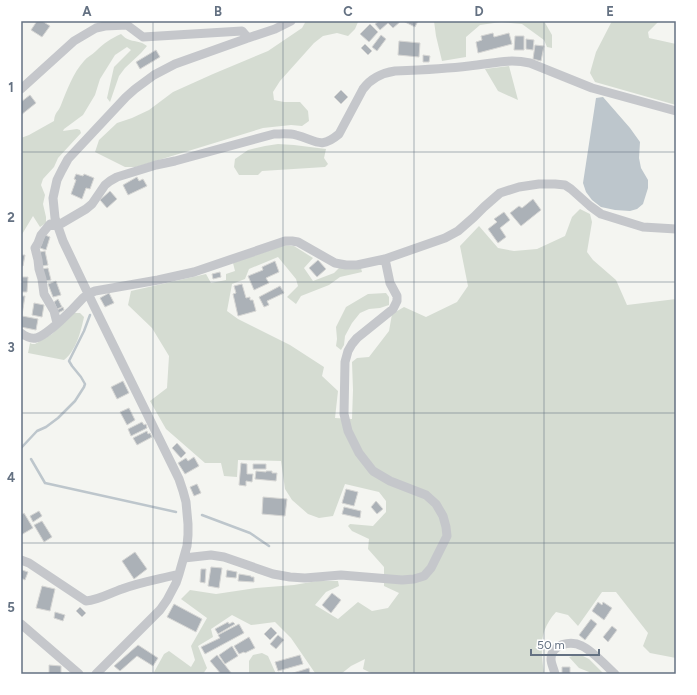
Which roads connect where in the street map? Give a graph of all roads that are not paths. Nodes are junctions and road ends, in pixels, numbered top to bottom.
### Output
1 (291, 21) edge
2 (248, 38) junction
3 (21, 90) edge
4 (676, 111) edge
5 (57, 226) junction
6 (676, 229) edge
7 (385, 258) junction
8 (88, 294) junction
9 (57, 323) junction
10 (21, 333) edge
11 (184, 558) junction
12 (21, 560) edge
13 (179, 574) junction
14 (21, 624) edge
15 (79, 674) edge
16 (96, 674) edge
17 (555, 674) edge
18 (615, 674) edge

1 - 2 street
2 - 3 street
2 - 5 street
4 - 5 street
5 - 8 street
5 - 9 street
6 - 7 street
7 - 8 street
7 - 11 street
8 - 9 street
8 - 11 street
9 - 10 street
11 - 13 street
12 - 13 street
13 - 16 street
14 - 15 street
17 - 18 street

